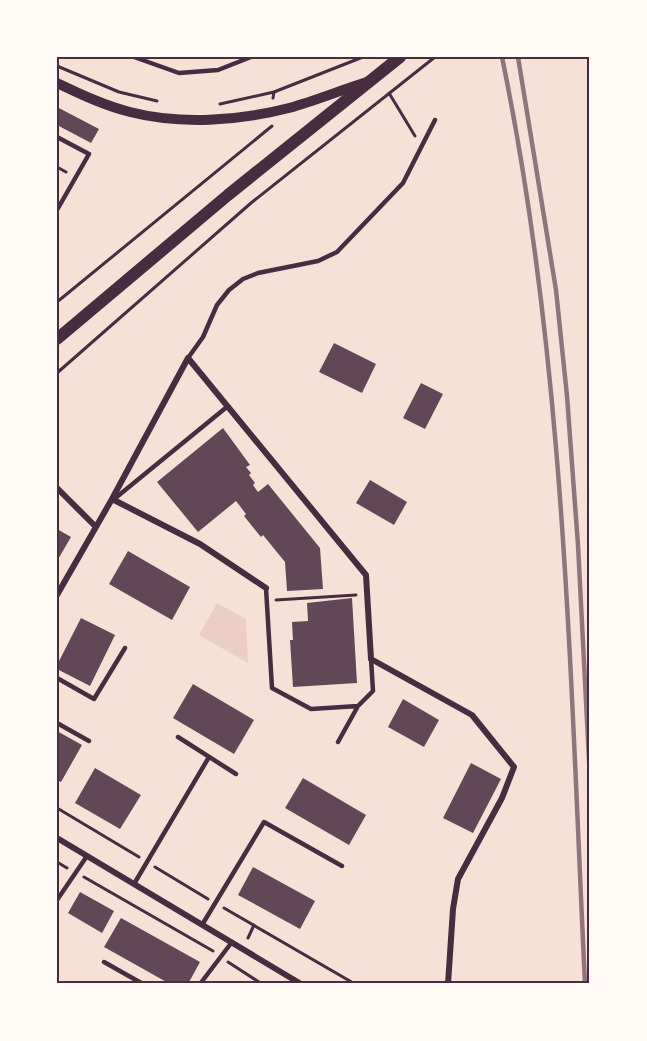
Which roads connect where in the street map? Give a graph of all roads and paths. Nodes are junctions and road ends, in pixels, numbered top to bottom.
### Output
1 (134, 57) edge
2 (251, 57) edge
3 (400, 57) edge
4 (435, 57) edge
5 (360, 58) edge
6 (57, 66) edge
7 (370, 80) junction
8 (57, 84) edge
9 (274, 92) junction
10 (389, 93) junction
11 (165, 103) dead end
12 (215, 105) dead end
13 (271, 112) junction
14 (435, 120) dead end
15 (415, 136) dead end
16 (57, 137) edge
17 (57, 210) edge
18 (57, 302) edge
19 (57, 339) edge
20 (188, 357) junction
21 (57, 373) edge
22 (228, 406) junction
23 (57, 488) edge
24 (112, 500) junction
25 (96, 527) junction
26 (266, 588) joint
27 (58, 591) edge
28 (367, 594) junction
29 (266, 601) junction
30 (124, 648) dead end
31 (371, 659) junction
32 (57, 678) edge
33 (358, 706) junction
34 (57, 723) edge
35 (178, 737) dead end
36 (89, 741) dead end
37 (338, 742) dead end
38 (209, 757) junction
39 (236, 774) dead end
40 (57, 838) edge
41 (87, 856) junction
42 (57, 862) edge
43 (342, 866) dead end
44 (77, 873) junction
45 (134, 884) junction
46 (57, 900) edge
47 (202, 925) junction
48 (232, 942) junction
49 (221, 957) junction
50 (104, 962) dead end
51 (143, 984) edge
52 (200, 984) edge
53 (262, 984) edge
54 (301, 984) edge
55 (448, 984) edge

1 - 2 lane
3 - 7 main road
4 - 10 path
5 - 9 path
6 - 11 path
7 - 13 street
7 - 19 main road
8 - 13 street
9 - 12 path
9 - 13 path
10 - 15 path
10 - 21 path
13 - 18 path
14 - 20 lane
16 - 17 lane
20 - 22 street
20 - 24 street
22 - 24 lane
22 - 28 street
23 - 25 street
24 - 25 street
24 - 26 street
25 - 27 street
26 - 29 lane
28 - 29 path
28 - 31 street
29 - 33 lane
30 - 32 lane
31 - 33 lane
31 - 55 street
33 - 37 lane
34 - 36 lane
35 - 38 lane
38 - 39 lane
38 - 45 lane
40 - 41 street
41 - 44 lane
41 - 45 street
42 - 44 path
43 - 47 lane
44 - 46 lane
44 - 49 path
45 - 47 street
47 - 48 street
48 - 49 lane
48 - 54 street
49 - 52 lane
49 - 53 path
50 - 51 lane

